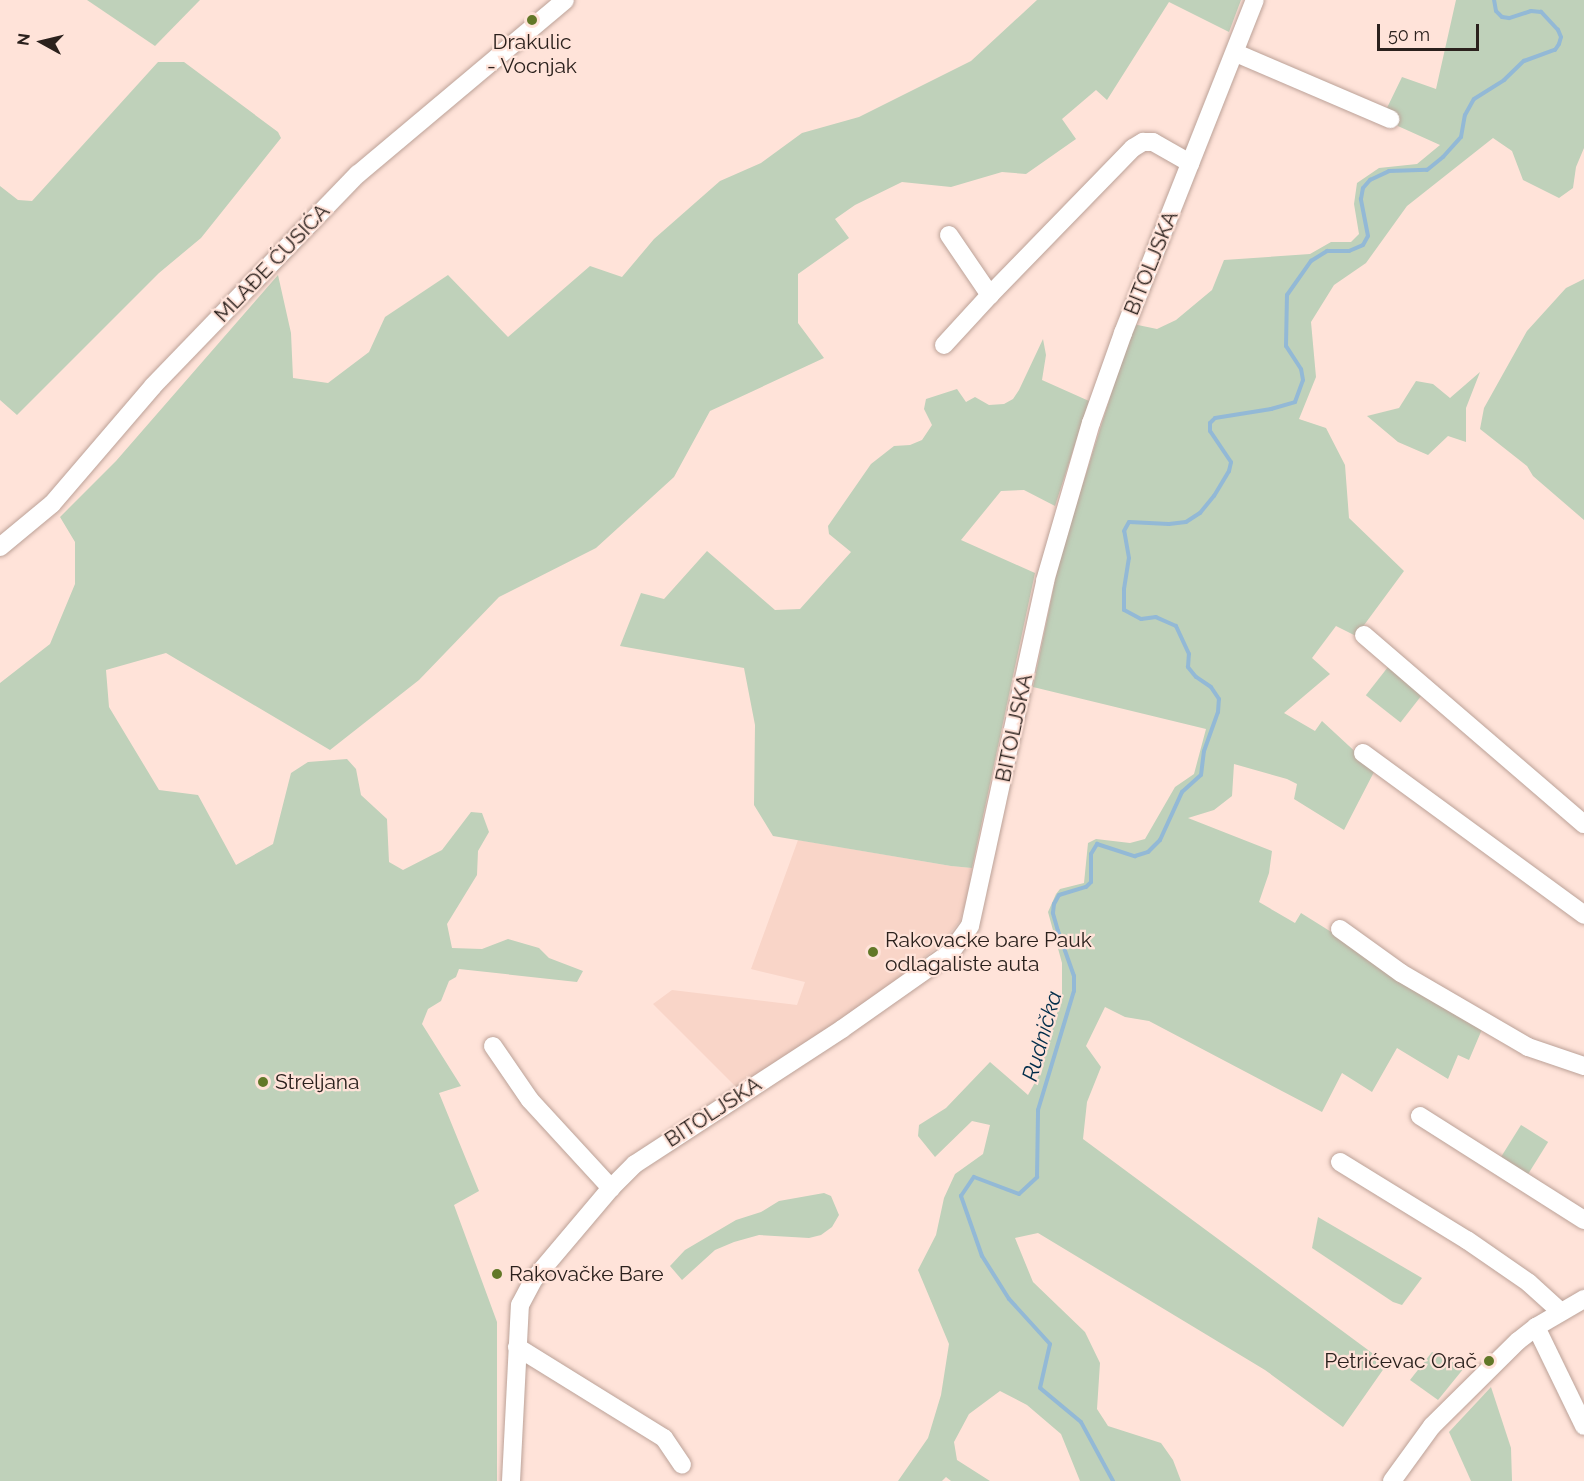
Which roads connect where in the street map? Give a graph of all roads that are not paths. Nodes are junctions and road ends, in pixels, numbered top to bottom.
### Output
1 (566, 0) edge
2 (1254, 0) edge
3 (1236, 53) junction
4 (1390, 119) dead end
5 (1190, 163) junction
6 (949, 235) dead end
7 (990, 295) junction
8 (944, 345) dead end
9 (0, 547) edge
10 (1364, 635) dead end
11 (1363, 753) dead end
12 (1584, 824) edge
13 (1584, 915) edge
14 (1340, 929) dead end
15 (493, 1046) dead end
16 (1584, 1066) edge
17 (1420, 1116) dead end
18 (1340, 1162) dead end
19 (611, 1188) junction
20 (1584, 1220) edge
21 (1584, 1299) edge
22 (1561, 1312) junction
23 (1536, 1327) junction
24 (517, 1347) junction
25 (1584, 1426) edge
26 (682, 1465) dead end
27 (512, 1481) edge
28 (1392, 1481) edge

1 - 9 street, MLAĐE ĆUSIĆA
2 - 3 street, BITOLJSKA
3 - 4 street
3 - 5 street, BITOLJSKA
5 - 7 street
5 - 19 street, BITOLJSKA
6 - 7 street
7 - 8 street
10 - 12 street
11 - 13 street
14 - 16 street
15 - 19 street
17 - 20 street
18 - 22 street
19 - 24 street, BITOLJSKA
21 - 22 street
22 - 23 street
23 - 25 street
23 - 28 street
24 - 26 street
24 - 27 street, BITOLJSKA

